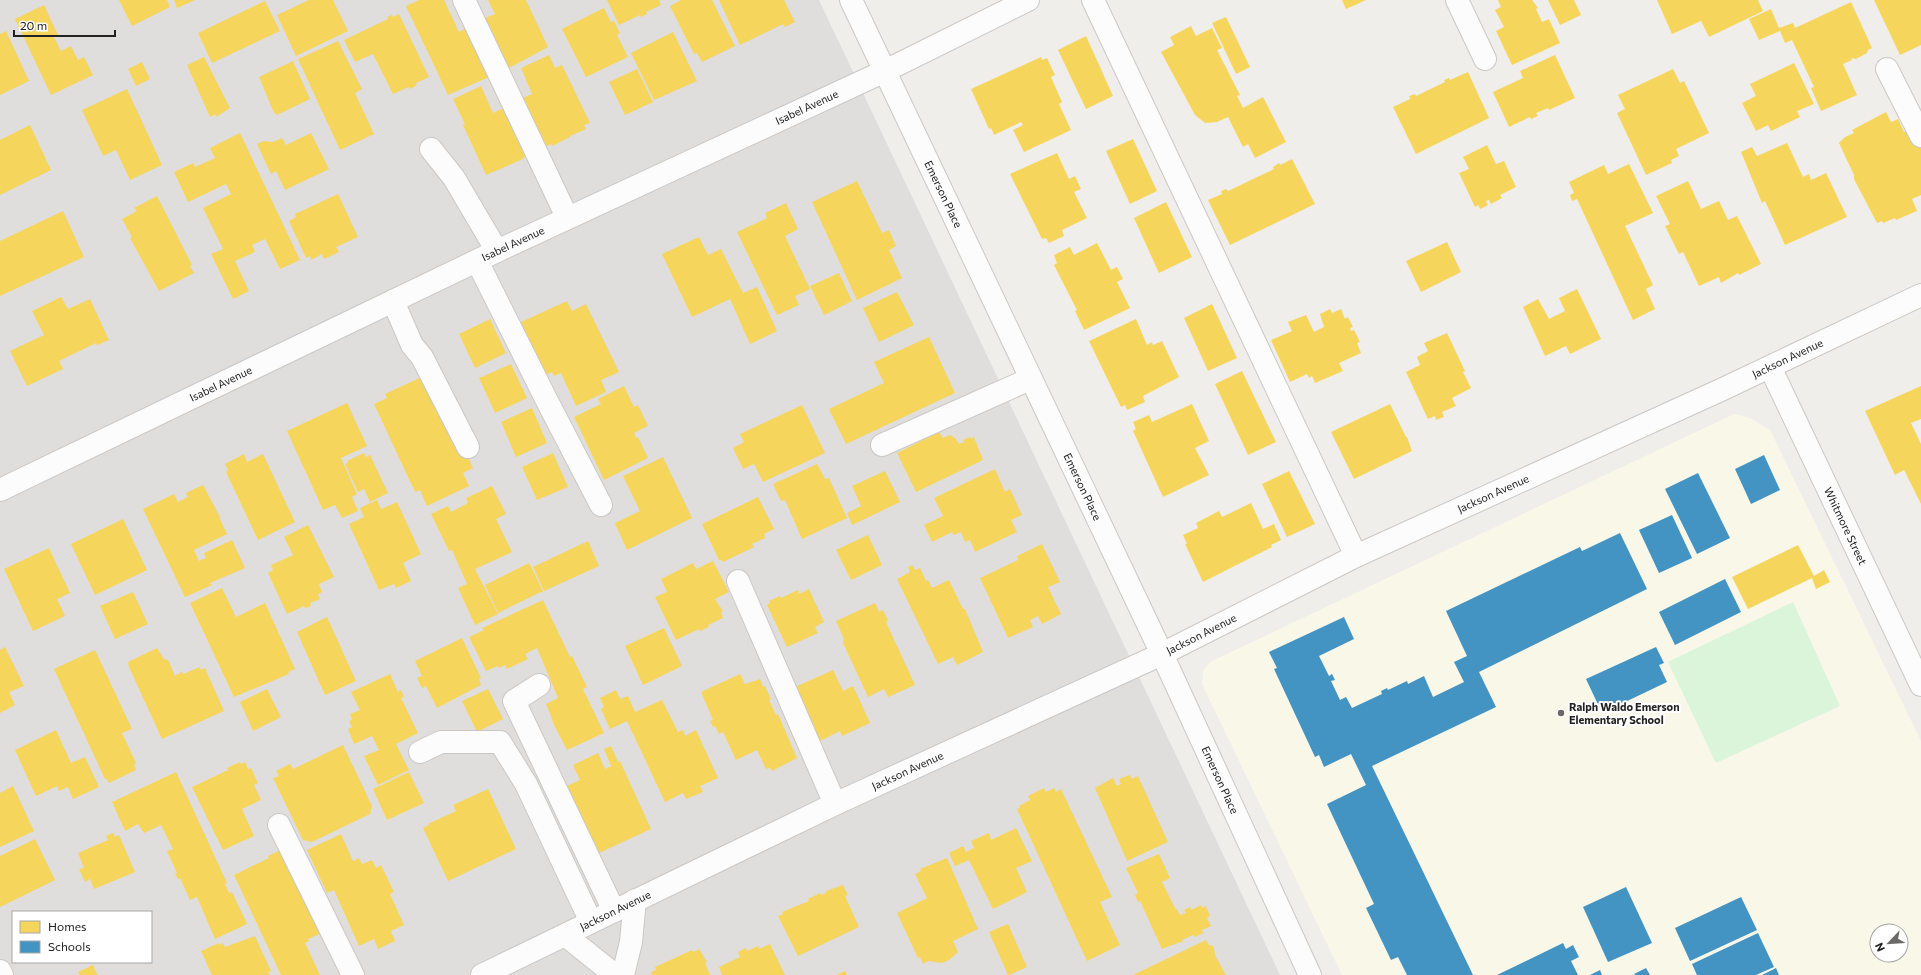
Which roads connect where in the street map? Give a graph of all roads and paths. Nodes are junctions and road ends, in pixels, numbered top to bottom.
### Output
1 (464, 0) edge
2 (851, 0) edge
3 (1028, 0) edge
4 (1093, 0) edge
5 (1457, 0) edge
6 (1485, 59) dead end
7 (1887, 69) dead end
8 (885, 71) junction
9 (1921, 136) edge
10 (431, 149) dead end
11 (567, 217) junction
12 (497, 251) junction
13 (477, 261) junction
14 (1921, 294) edge
15 (393, 301) junction
16 (1770, 367) junction
17 (1030, 379) junction
18 (882, 445) dead end
19 (468, 447) dead end
20 (0, 490) edge
21 (601, 504) dead end
22 (1356, 556) junction
23 (738, 581) dead end
24 (1162, 654) junction
25 (539, 685) dead end
26 (1921, 685) edge
27 (420, 752) dead end
28 (835, 804) junction
29 (279, 825) dead end
30 (635, 900) junction
31 (614, 911) junction
32 (591, 922) junction
33 (565, 935) junction
34 (0, 971) edge
35 (2, 975) edge
36 (353, 975) edge
37 (482, 975) edge
38 (615, 975) edge
39 (622, 975) edge
40 (1310, 975) edge

1 - 11 street
2 - 8 street, Emerson Place
3 - 8 street, Isabel Avenue
4 - 22 street
5 - 6 street
7 - 9 street
8 - 11 street, Isabel Avenue
8 - 17 street, Emerson Place
10 - 12 street
11 - 12 street, Isabel Avenue
12 - 13 street, Isabel Avenue
13 - 15 street, Isabel Avenue
13 - 21 street
14 - 16 street, Jackson Avenue
15 - 19 street
15 - 20 street, Isabel Avenue
16 - 22 street, Jackson Avenue
16 - 26 street, Whitmore Street
17 - 18 street
17 - 24 street, Emerson Place
22 - 24 street, Jackson Avenue
23 - 28 street
24 - 28 street, Jackson Avenue
24 - 40 street, Emerson Place
25 - 31 street
27 - 32 street
28 - 30 street, Jackson Avenue
29 - 36 street
30 - 31 street, Jackson Avenue
30 - 39 street
31 - 32 street, Jackson Avenue
32 - 33 street, Jackson Avenue
33 - 37 street, Jackson Avenue
33 - 38 street
34 - 35 street

